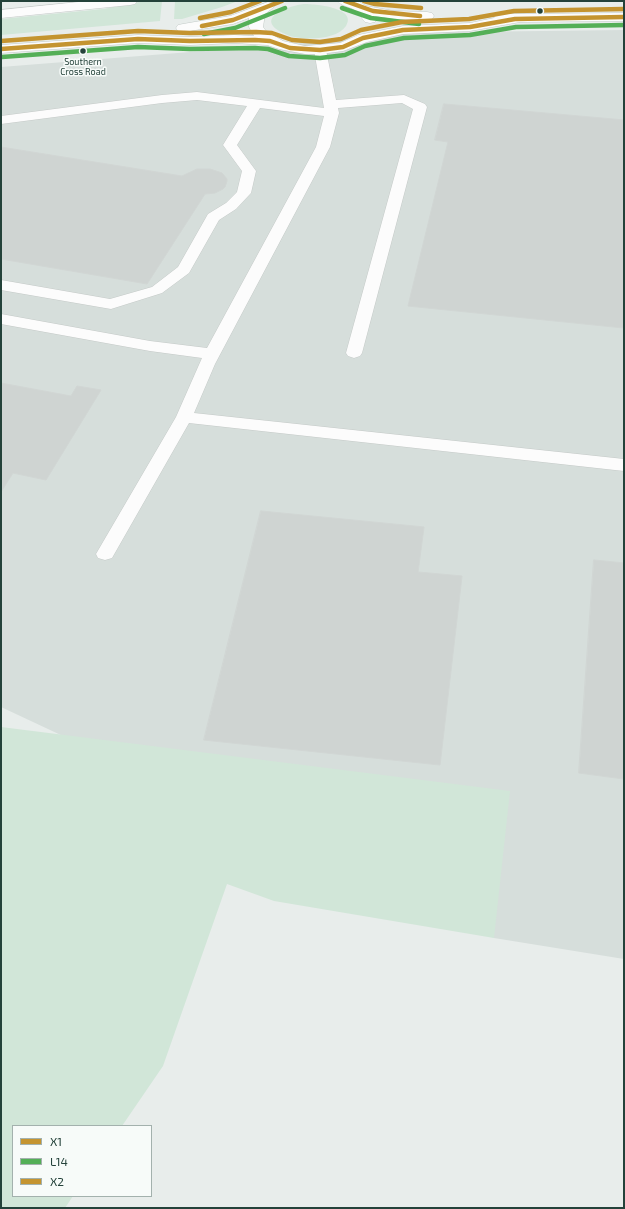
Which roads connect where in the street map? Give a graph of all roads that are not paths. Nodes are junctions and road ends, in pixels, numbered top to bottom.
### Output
1 (130, 1) edge
2 (345, 1) edge
3 (274, 3) edge
4 (362, 9) junction
5 (1, 14) edge
6 (624, 17) edge
7 (515, 19) junction
8 (363, 38) junction
9 (138, 39) junction
10 (270, 41) junction
11 (1, 48) edge
12 (320, 50) junction
13 (256, 104) junction
14 (331, 108) junction
15 (1, 120) edge
16 (1, 285) edge
17 (1, 319) edge
18 (354, 353) dead end
19 (213, 354) junction
20 (184, 417) junction
21 (624, 465) edge
22 (105, 554) dead end

1 - 5 main road
2 - 4 main road
3 - 9 main road
3 - 10 main road
4 - 7 main road
4 - 8 main road
6 - 7 main road
7 - 8 main road
8 - 12 main road
9 - 10 main road
9 - 11 main road
10 - 12 main road
12 - 14 lane
13 - 14 lane
13 - 15 lane
13 - 16 lane
14 - 18 lane
14 - 19 lane
17 - 19 lane
19 - 20 lane
20 - 21 lane
20 - 22 lane

